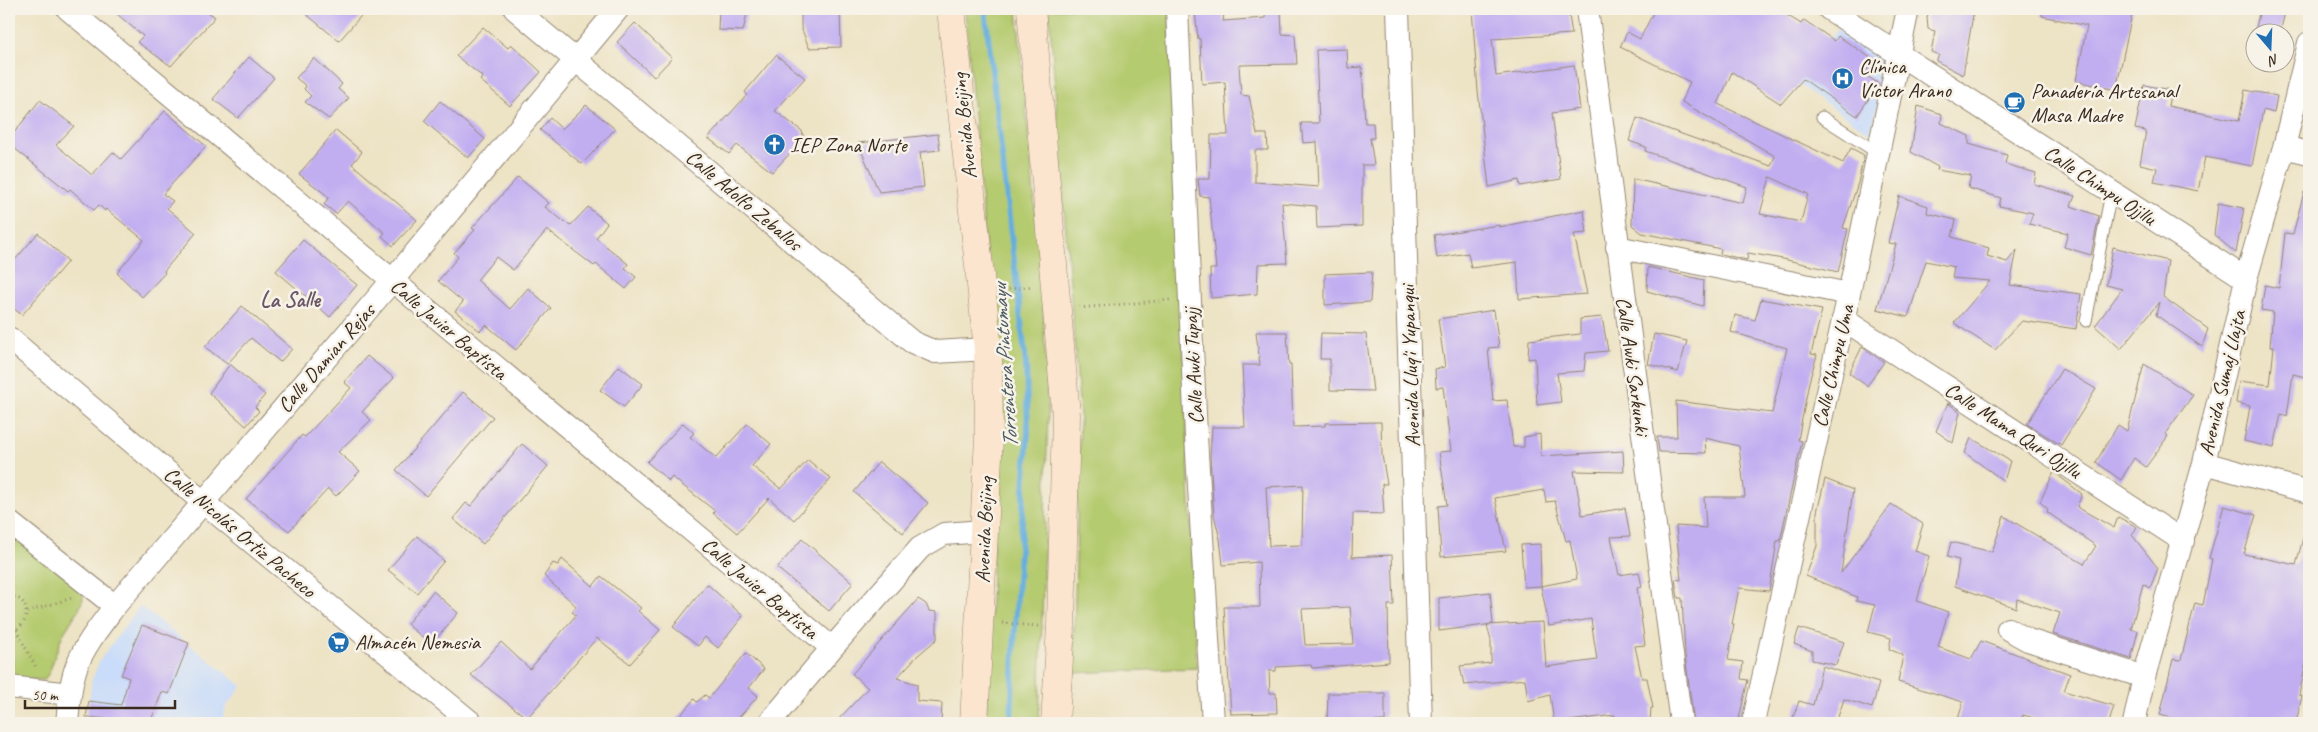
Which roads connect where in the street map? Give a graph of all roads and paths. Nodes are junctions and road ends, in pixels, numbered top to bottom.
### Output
1 (68, 9) edge
2 (515, 9) edge
3 (618, 9) edge
4 (951, 9) edge
5 (1031, 9) edge
6 (1177, 9) edge
7 (1398, 9) edge
8 (1587, 9) edge
9 (1829, 9) edge
10 (1908, 9) edge
11 (2309, 43) edge
12 (1898, 55) junction
13 (576, 58) junction
14 (1822, 117) dead end
15 (2284, 147) junction
16 (1878, 153) junction
17 (2309, 153) edge
18 (2111, 193) junction
19 (1617, 247) junction
20 (2246, 279) junction
21 (391, 282) junction
22 (1020, 288) dead end
23 (1001, 290) dead end
24 (1849, 294) junction
25 (1190, 298) junction
26 (1058, 310) junction
27 (1843, 319) junction
28 (2086, 321) dead end
29 (9, 338) edge
30 (988, 349) junction
31 (2204, 463) junction
32 (2309, 492) edge
33 (203, 502) junction
34 (9, 522) edge
35 (983, 532) junction
36 (2183, 541) junction
37 (97, 591) junction
38 (9, 596) edge
39 (115, 606) junction
40 (27, 612) junction
41 (1006, 624) dead end
42 (1025, 626) dead end
43 (2008, 629) dead end
44 (16, 630) junction
45 (9, 632) edge
46 (832, 648) junction
47 (2144, 676) junction
48 (9, 687) edge
49 (59, 693) junction
50 (67, 723) edge
51 (472, 723) edge
52 (769, 723) edge
53 (974, 723) edge
54 (1055, 723) edge
55 (1213, 723) edge
56 (1421, 723) edge
57 (1681, 723) edge
58 (1753, 723) edge
59 (2134, 723) edge

1 - 21 street, Calle Javier Baptista
2 - 13 street, Calle Adolfo Zeballos
3 - 13 street, Calle Damian Rejas
4 - 30 main road, Avenida Beijing
5 - 26 main road
6 - 25 street, Calle Awki Tupajj
7 - 56 street, Avenida Lluq'i Yupanqui
8 - 19 street, Calle Awki Sarkunki
9 - 12 street, Calle Chimpu Ojjllu
10 - 12 street, Calle Chimpu Uma
11 - 15 street, Avenida Sumaj Llajta
12 - 16 street, Calle Chimpu Uma
12 - 18 street, Calle Chimpu Ojjllu
13 - 21 street, Calle Damian Rejas
13 - 30 street, Calle Adolfo Zeballos
14 - 16 lane
15 - 17 street
15 - 20 street, Avenida Sumaj Llajta
16 - 24 street, Calle Chimpu Uma
18 - 20 street, Calle Chimpu Ojjllu
18 - 28 lane
19 - 24 street
19 - 57 street, Calle Awki Sarkunki
20 - 31 street, Avenida Sumaj Llajta
21 - 33 street, Calle Damian Rejas
21 - 46 street, Calle Javier Baptista
22 - 23 path
24 - 27 street, Calle Chimpu Uma
25 - 26 path
25 - 55 street, Calle Awki Tupajj
26 - 54 main road
27 - 36 street, Calle Mama Quri Ojjllu
27 - 58 street, Calle Chimpu Uma
29 - 33 street, Calle Nicolás Ortiz Pacheco
30 - 35 main road, Avenida Beijing
31 - 32 street
31 - 36 street, Avenida Sumaj Llajta
33 - 39 street, Calle Damian Rejas
33 - 51 street, Calle Nicolás Ortiz Pacheco
34 - 37 street
35 - 46 street
35 - 53 main road, Avenida Beijing
36 - 47 street, Avenida Sumaj Llajta
37 - 39 street
37 - 40 path
38 - 40 path
39 - 49 street, Calle Damian Rejas
40 - 44 path
41 - 42 path
43 - 47 street
44 - 45 path
44 - 49 path
46 - 52 street
47 - 59 street, Avenida Sumaj Llajta
48 - 49 street
49 - 50 street, Calle Damian Rejas

